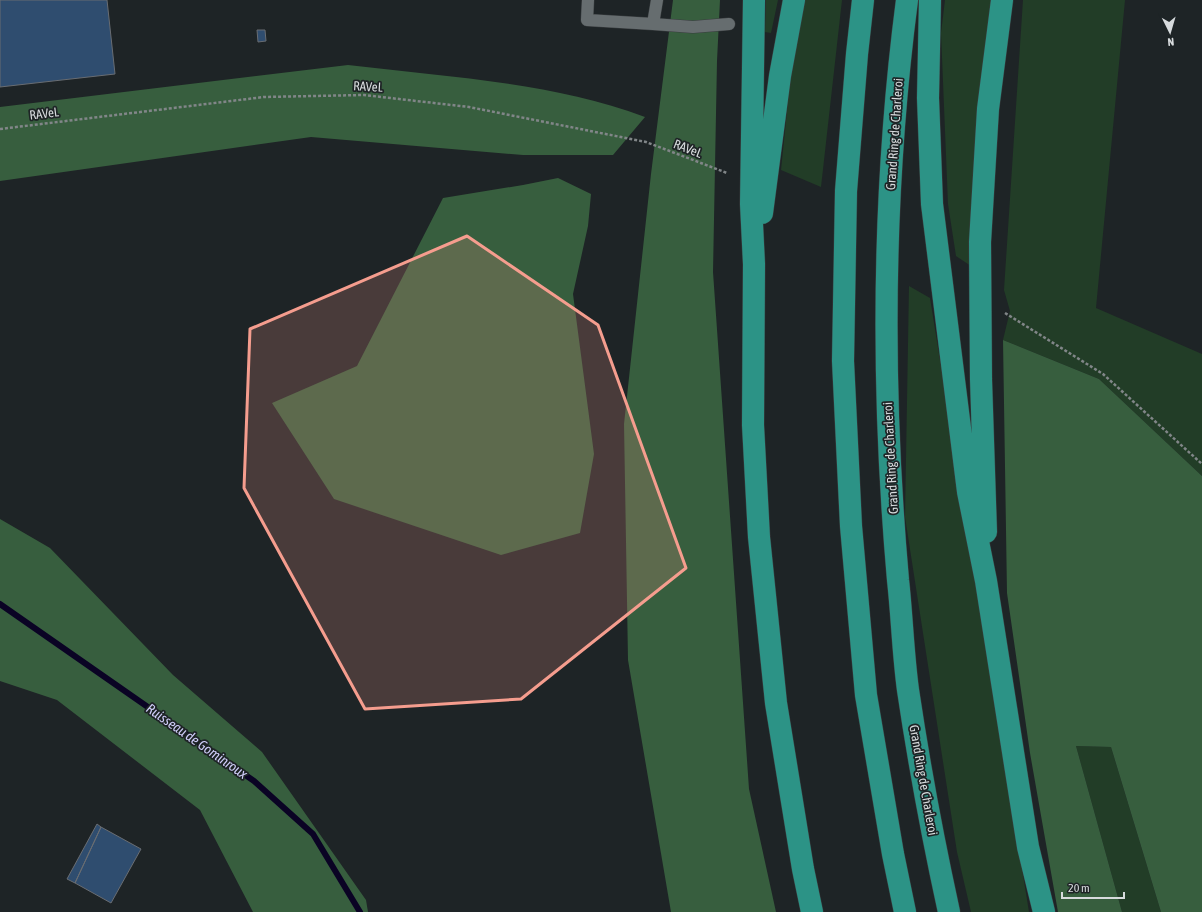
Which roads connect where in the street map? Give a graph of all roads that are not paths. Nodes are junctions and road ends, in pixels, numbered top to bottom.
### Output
1 (588, 0) edge
2 (657, 0) edge
3 (754, 0) edge
4 (794, 0) edge
5 (863, 0) edge
6 (907, 0) edge
7 (930, 0) edge
8 (1002, 0) edge
9 (653, 24) junction
10 (729, 24) dead end
11 (754, 264) junction
12 (986, 581) junction
13 (812, 912) edge
14 (905, 912) edge
15 (949, 912) edge
16 (1044, 912) edge

1 - 9 lane
2 - 9 lane
3 - 11 highway
4 - 11 highway
5 - 14 highway
6 - 15 highway, Grand Ring de Charleroi
7 - 12 highway
8 - 12 highway
9 - 10 lane
11 - 13 highway
12 - 16 highway

